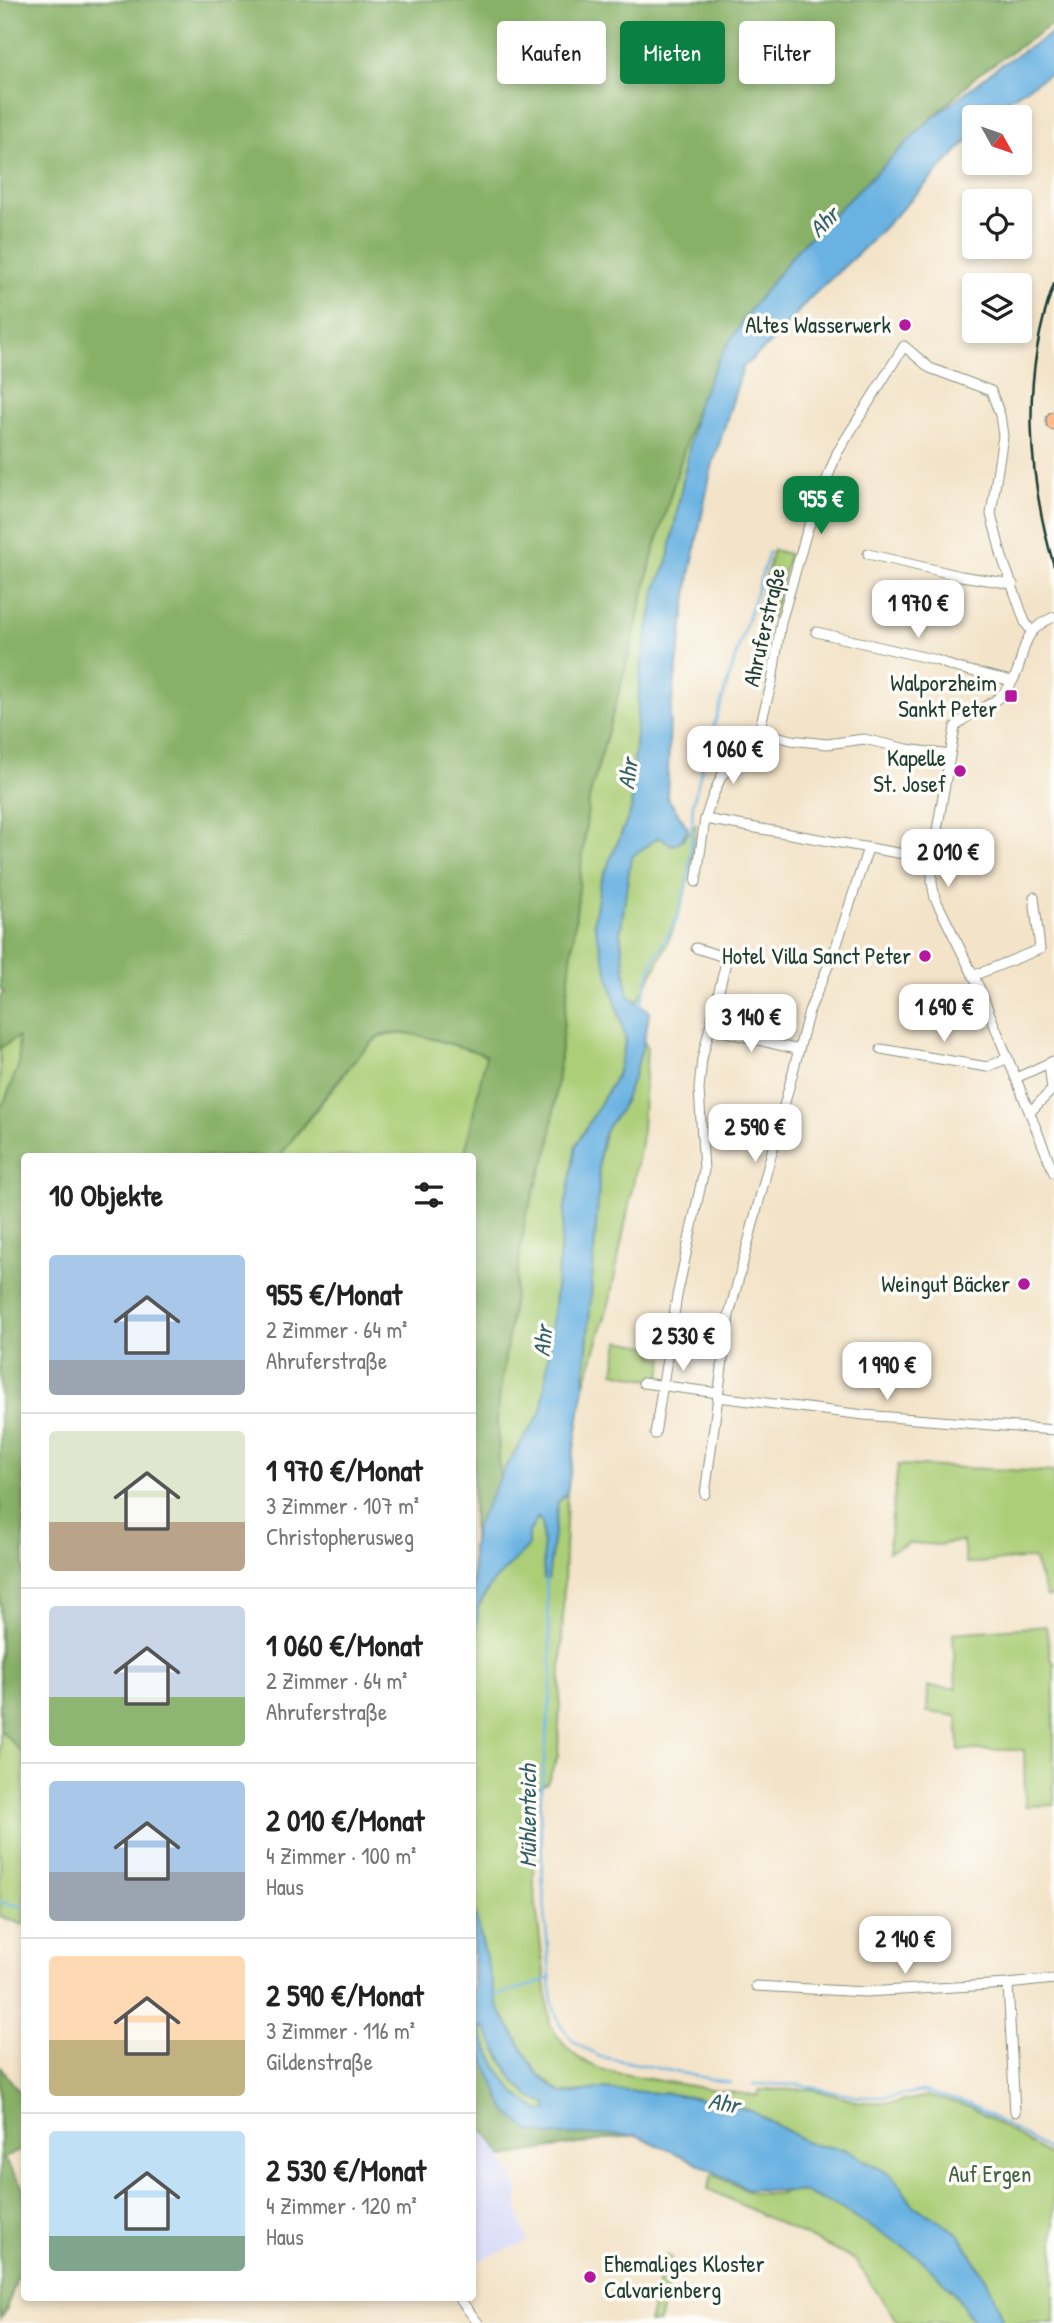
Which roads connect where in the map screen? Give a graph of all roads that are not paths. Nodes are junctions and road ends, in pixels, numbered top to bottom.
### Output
1 (868, 554) dead end
2 (1013, 584) junction
3 (1054, 617) edge
4 (1031, 631) junction
5 (816, 632) dead end
6 (1012, 681) junction
7 (759, 731) junction
8 (950, 755) junction
9 (708, 820) junction
10 (868, 848) junction
11 (932, 859) junction
12 (696, 882) dead end
13 (1034, 897) dead end
14 (696, 948) dead end
15 (974, 976) junction
16 (709, 1028) junction
17 (881, 1049) dead end
18 (799, 1050) junction
19 (1008, 1058) junction
20 (1052, 1062) edge
21 (1016, 1078) junction
22 (1030, 1112) junction
23 (1054, 1173) edge
24 (643, 1383) dead end
25 (663, 1385) junction
26 (718, 1395) junction
27 (1054, 1430) edge
28 (655, 1434) dead end
29 (705, 1494) dead end
30 (1054, 1979) edge
31 (1008, 1984) junction
32 (756, 1986) dead end
33 (1015, 2112) dead end
34 (461, 2301) edge
35 (478, 2323) edge

1 - 2 street
2 - 4 street
2 - 7 street, Ahruferstraße
3 - 4 street
4 - 6 street
5 - 6 street
6 - 8 street
7 - 8 street
7 - 9 street, Ahruferstraße
8 - 11 street
9 - 10 street
9 - 12 street, Ahruferstraße
10 - 11 street
10 - 18 street
11 - 15 street
13 - 15 street
14 - 16 street
15 - 19 street
16 - 18 street
16 - 25 street
17 - 19 street
18 - 26 street
19 - 21 street
20 - 21 street
20 - 22 street
21 - 22 street
22 - 23 street
24 - 25 street
25 - 26 street
25 - 28 street
26 - 27 street
26 - 29 street
30 - 31 street
31 - 32 street
31 - 33 street
34 - 35 street

